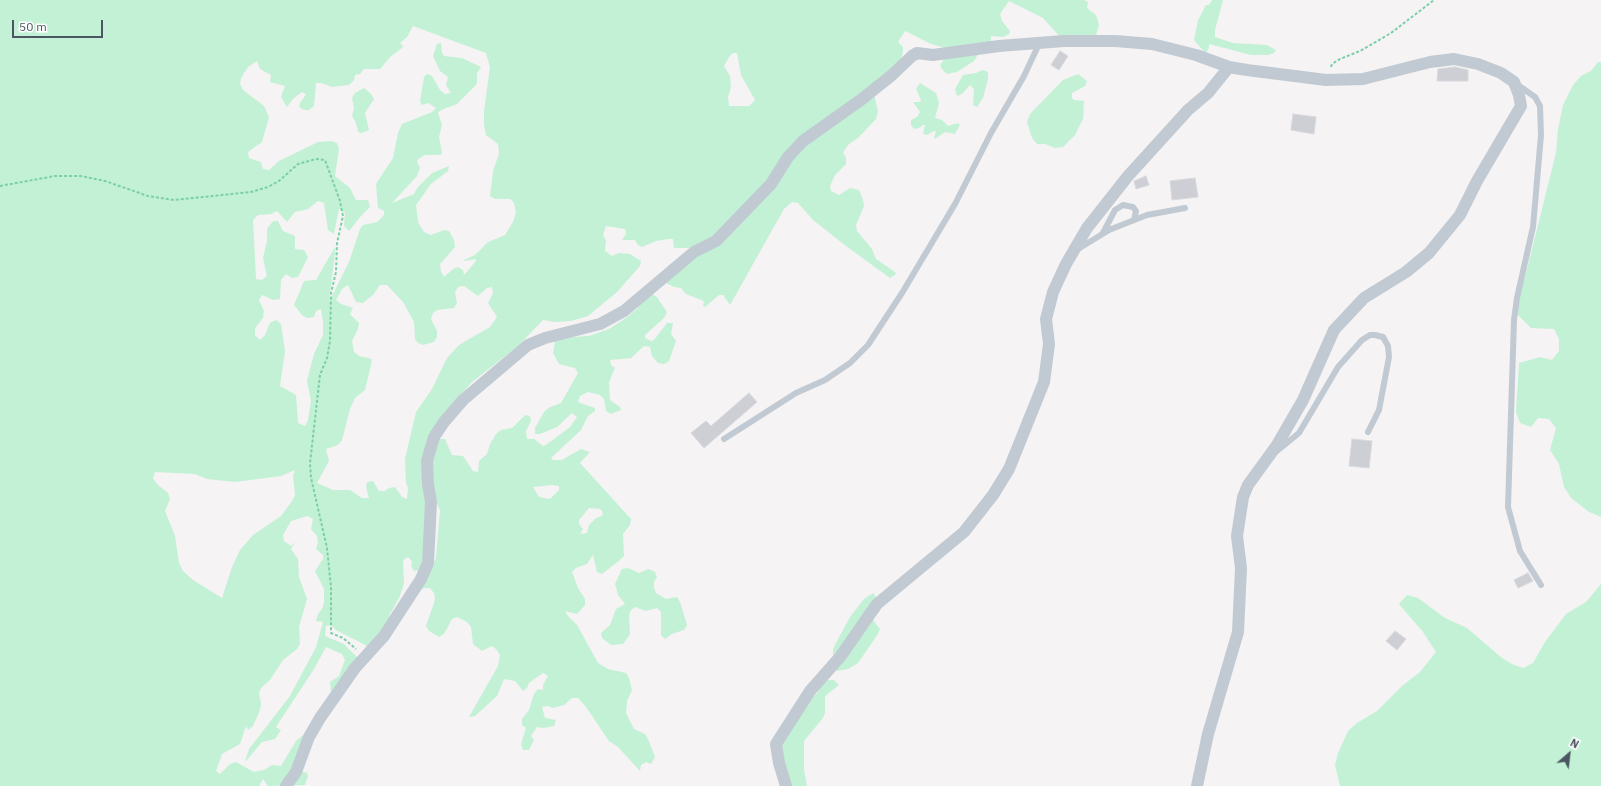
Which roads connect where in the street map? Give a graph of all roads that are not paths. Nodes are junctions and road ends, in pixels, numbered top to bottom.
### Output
1 (1039, 44) junction
2 (1229, 67) junction
3 (1514, 82) junction
4 (1184, 208) dead end
5 (1134, 220) junction
6 (1103, 234) junction
7 (1073, 252) junction
8 (1368, 432) dead end
9 (724, 439) dead end
10 (1270, 455) junction
11 (1541, 585) dead end
12 (286, 786) edge
13 (786, 786) edge
14 (1197, 786) edge

1 - 2 street
1 - 9 lane
1 - 12 street
2 - 3 street
2 - 7 street
3 - 10 street
3 - 11 lane
4 - 5 lane
5 - 6 lane
5 - 6 lane
6 - 7 lane
7 - 13 street
8 - 10 lane
10 - 14 street

